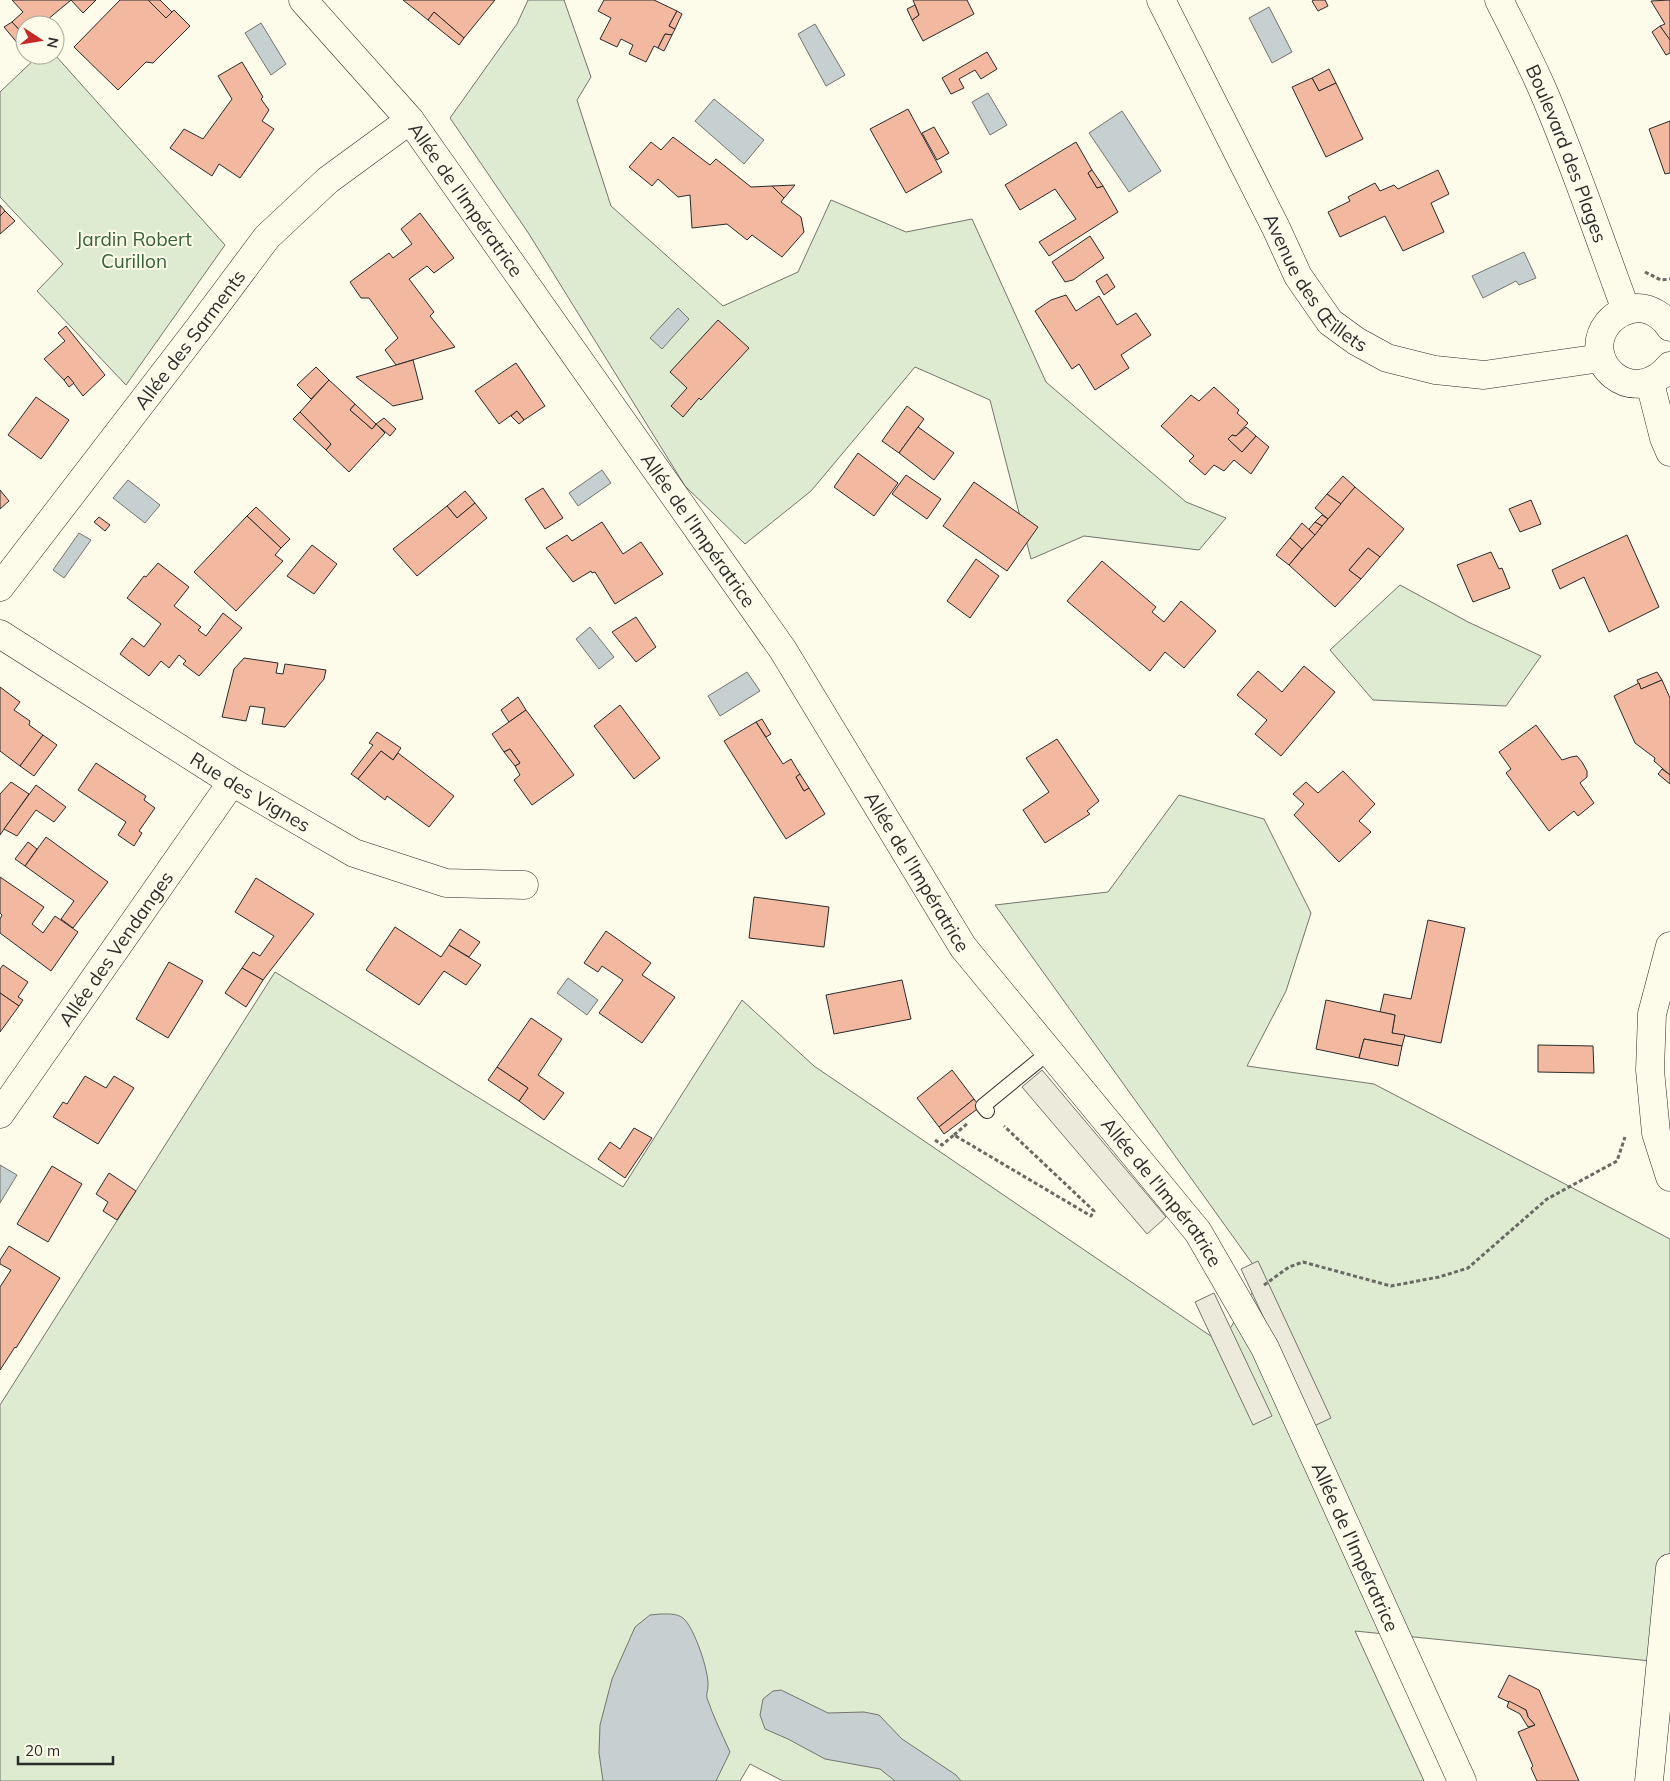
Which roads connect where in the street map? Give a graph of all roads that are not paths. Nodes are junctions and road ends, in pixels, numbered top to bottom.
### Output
1 (303, 0) edge
2 (1161, 0) edge
3 (1499, 0) edge
4 (410, 120) junction
5 (1626, 310) junction
6 (1669, 322) edge
7 (1601, 358) junction
8 (1660, 375) edge
9 (1670, 452) edge
10 (0, 587) edge
11 (0, 634) edge
12 (232, 782) junction
13 (524, 885) dead end
14 (1670, 946) edge
15 (1049, 1052) junction
16 (987, 1111) road end
17 (0, 1114) edge
18 (1670, 1177) edge
19 (1670, 1568) edge
20 (1462, 1781) edge
21 (1649, 1781) edge

1 - 4 street, Allée de l'Impératrice
2 - 7 street, Avenue des Œillets
3 - 5 street, Boulevard des Plages
4 - 10 street, Allée des Sarments
4 - 15 street, Allée de l'Impératrice
5 - 6 street
5 - 7 street
7 - 8 street
8 - 9 street
11 - 12 street, Rue des Vignes
12 - 13 street, Rue des Vignes
12 - 17 street, Allée des Vendanges
14 - 18 street
15 - 16 lane
15 - 20 street, Allée de l'Impératrice
19 - 21 street

